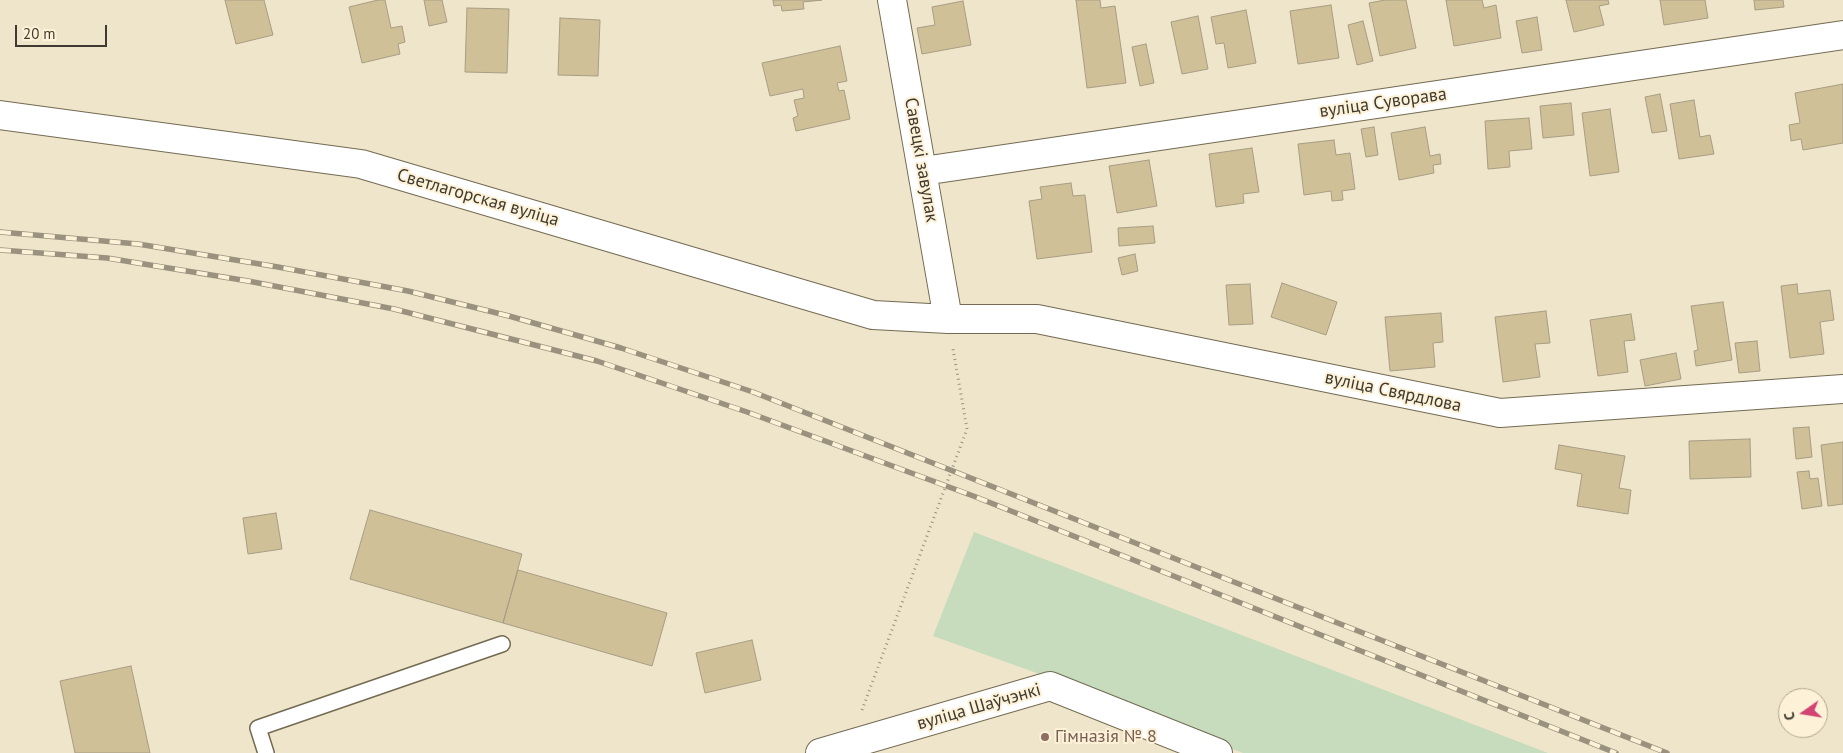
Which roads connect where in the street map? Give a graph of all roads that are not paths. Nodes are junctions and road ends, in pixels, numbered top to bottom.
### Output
1 (892, 0) edge
2 (1843, 36) edge
3 (0, 115) edge
4 (923, 171) junction
5 (948, 319) junction
6 (1843, 389) edge
7 (502, 644) dead end
8 (266, 753) edge
9 (820, 753) edge
10 (1218, 753) edge

1 - 4 street, Савецкі завулак
2 - 4 street, вуліца Суворава
3 - 5 street, Светлагорская вуліца
4 - 5 street, Савецкі завулак
5 - 6 street, вуліца Свярдлова
7 - 8 lane
9 - 10 street, вуліца Шаўчэнкі

